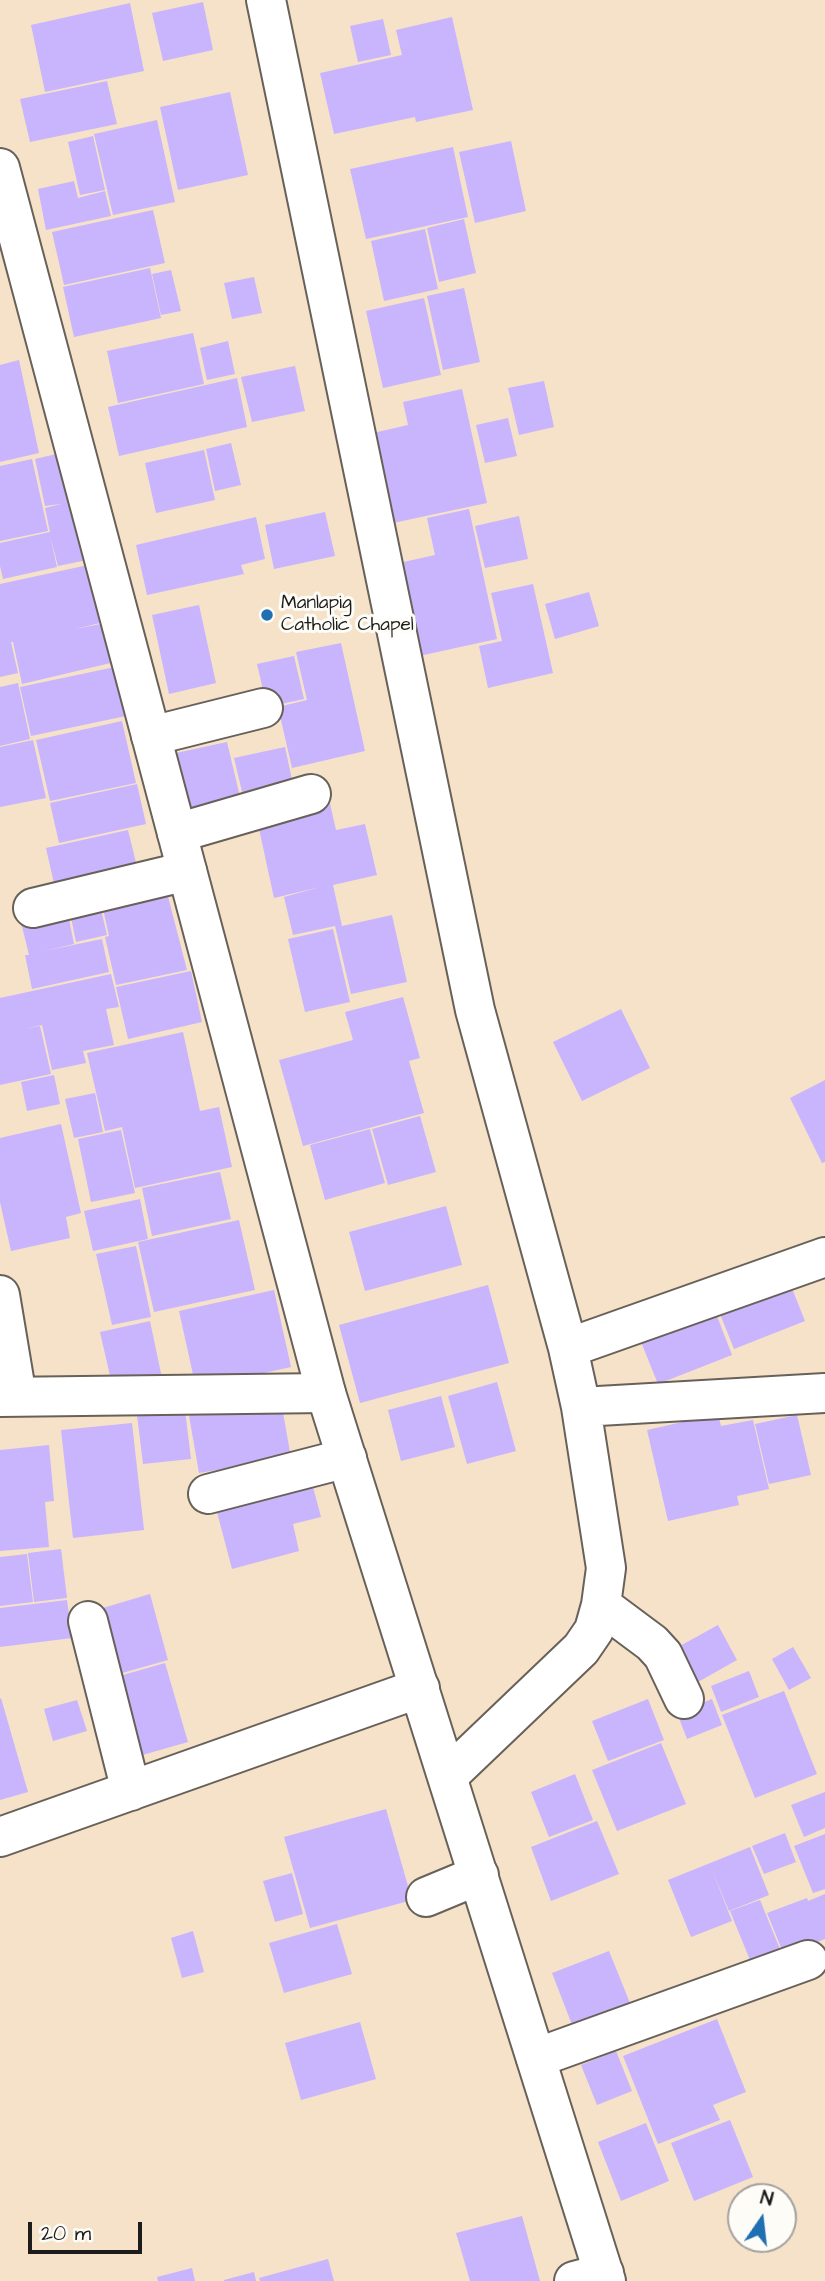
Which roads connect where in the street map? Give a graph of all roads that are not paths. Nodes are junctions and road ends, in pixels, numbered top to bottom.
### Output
1 (266, 0) edge
2 (0, 168) edge
3 (263, 708) dead end
4 (151, 736) junction
5 (311, 794) dead end
6 (177, 834) junction
7 (187, 871) junction
8 (33, 908) dead end
9 (825, 1256) edge
10 (0, 1294) edge
11 (568, 1349) junction
12 (326, 1392) junction
13 (825, 1393) edge
14 (9, 1397) edge
15 (581, 1407) junction
16 (347, 1458) junction
17 (208, 1494) dead end
18 (601, 1605) junction
19 (88, 1621) dead end
20 (419, 1688) junction
21 (684, 1699) dead end
22 (448, 1776) junction
23 (131, 1791) junction
24 (0, 1837) edge
25 (479, 1875) junction
26 (426, 1897) dead end
27 (808, 1960) dead end
28 (536, 2058) junction
29 (595, 2278) edge

1 - 11 street
2 - 4 street
3 - 4 street
4 - 6 street
5 - 6 street
6 - 7 street
7 - 8 street
7 - 12 street
9 - 11 street
10 - 14 street
11 - 15 street
12 - 14 street
12 - 16 street
13 - 15 street
15 - 18 street
16 - 17 street
16 - 20 street
18 - 21 street
18 - 22 street
19 - 23 street
20 - 22 street
20 - 23 street
22 - 25 street
23 - 24 street
25 - 26 street
25 - 28 street
27 - 28 street
28 - 29 street

